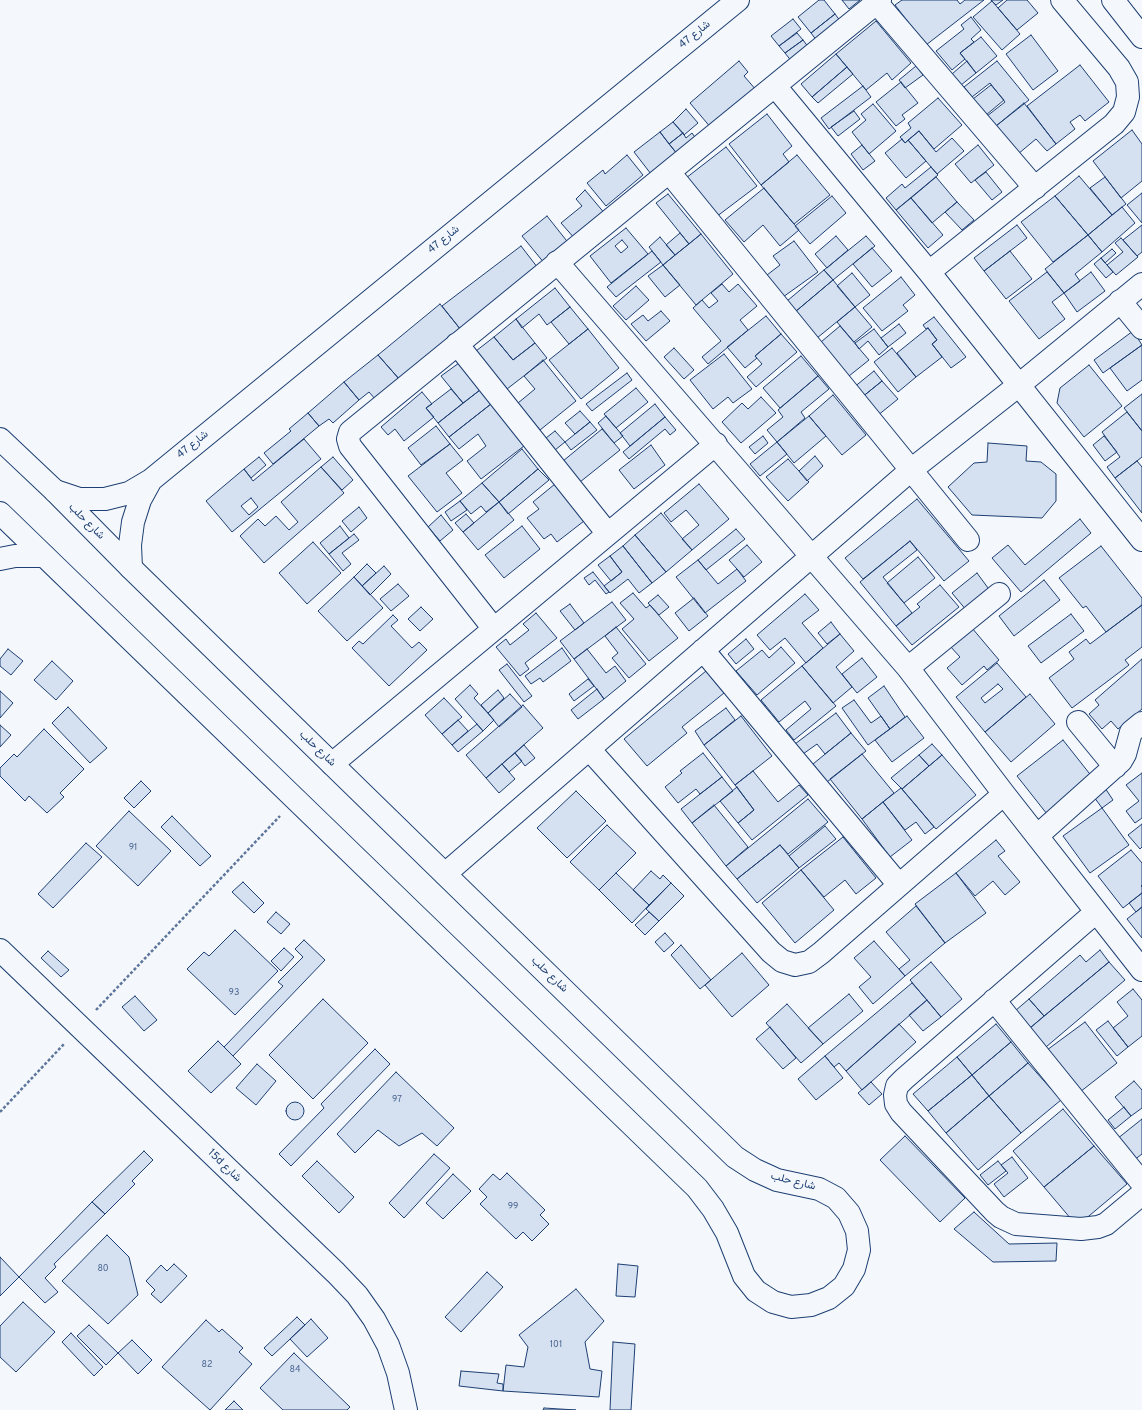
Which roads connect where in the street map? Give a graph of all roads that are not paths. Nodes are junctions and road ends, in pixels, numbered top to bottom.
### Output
1 (738, 0) edge
2 (1062, 0) edge
3 (1113, 0) edge
4 (878, 1) edge
5 (1142, 37) edge
6 (775, 86) junction
7 (669, 172) junction
8 (1035, 188) junction
9 (557, 262) junction
10 (929, 272) junction
11 (1142, 284) edge
12 (1120, 301) junction
13 (1142, 328) edge
14 (457, 344) junction
15 (1019, 385) junction
16 (0, 439) edge
17 (716, 444) junction
18 (911, 470) junction
19 (151, 480) junction
20 (55, 491) junction
21 (0, 514) edge
22 (608, 534) junction
23 (968, 540) dead end
24 (1142, 540) edge
25 (44, 556) junction
26 (812, 556) junction
27 (0, 559) edge
28 (131, 568) junction
29 (999, 594) dead end
30 (494, 629) junction
31 (704, 650) junction
32 (908, 668) junction
33 (1078, 722) dead end
34 (1138, 738) edge
35 (589, 750) junction
36 (332, 764) junction
37 (1115, 767) junction
38 (1004, 794) junction
39 (1037, 836) junction
40 (446, 874) junction
41 (899, 885) junction
42 (1096, 912) junction
43 (0, 950) edge
44 (1142, 970) edge
45 (994, 1000) junction
46 (1142, 1183) edge
47 (1142, 1194) edge
48 (406, 1410) edge

1 - 19 street, شارع 47
2 - 8 street
3 - 5 street
4 - 6 street
4 - 8 street
6 - 7 street
6 - 10 street
7 - 9 street
7 - 18 street
8 - 10 street
9 - 14 street
9 - 17 street
10 - 15 street
11 - 12 street
12 - 13 street
12 - 15 street
14 - 22 street
14 - 30 street
15 - 18 street
15 - 24 street
16 - 20 street, شارع حلب
17 - 22 street
17 - 26 street
18 - 23 street
18 - 26 street
19 - 20 street, شارع 47
19 - 28 street, شارع 47
20 - 28 street, شارع حلب
21 - 25 street, شارع حلب
22 - 30 street
25 - 27 street
25 - 40 street, شارع حلب
26 - 31 street
26 - 32 street
28 - 36 street, شارع حلب
29 - 32 street
30 - 36 street
31 - 35 street
31 - 41 street
32 - 38 street
33 - 37 street
34 - 37 street
35 - 40 street
35 - 41 street
36 - 40 street, شارع حلب
37 - 39 street
38 - 39 street
38 - 41 street
39 - 42 street
42 - 44 street
42 - 45 street
43 - 48 street, 15d شارع
45 - 46 street
45 - 47 street

